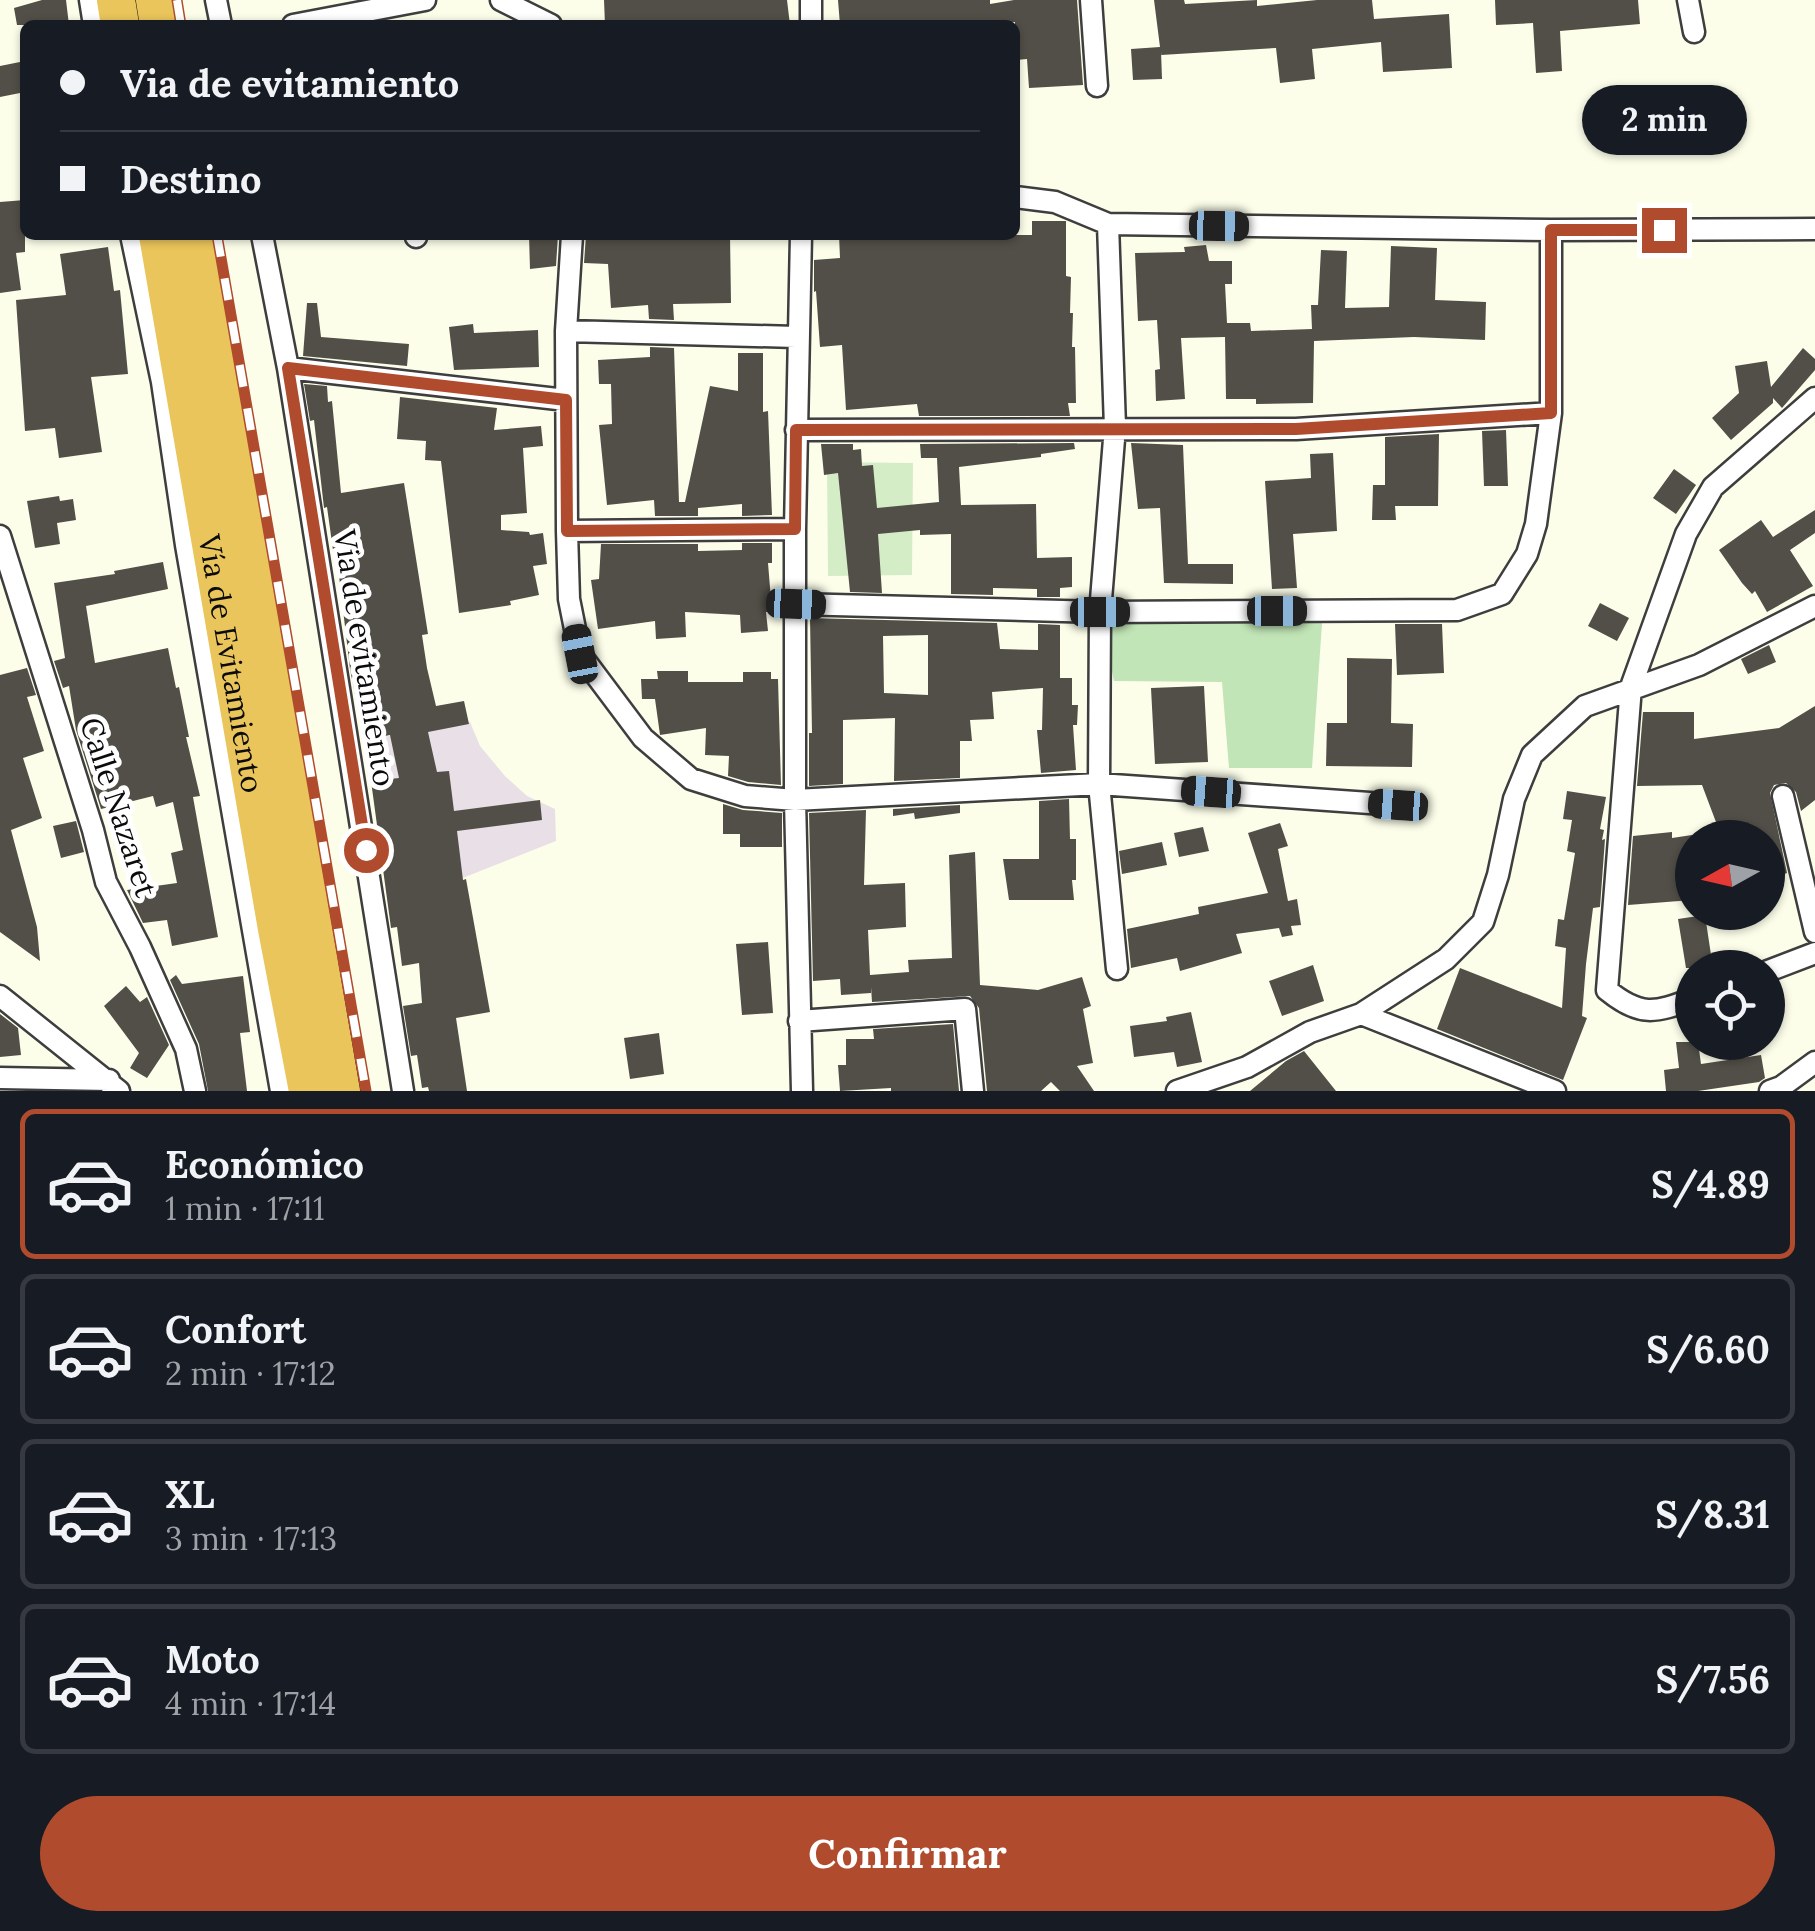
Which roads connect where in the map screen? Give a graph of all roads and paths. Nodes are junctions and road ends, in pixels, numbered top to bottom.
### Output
1 (426, 0) edge
2 (501, 0) edge
3 (1091, 0) edge
4 (1688, 0) edge
5 (380, 11) edge
6 (324, 20) edge
7 (541, 20) edge
8 (1694, 32) dead end
9 (1097, 86) dead end
10 (1020, 197) edge
11 (1108, 224) junction
12 (1815, 229) edge
13 (1551, 230) junction
14 (132, 240) edge
15 (159, 240) edge
16 (196, 240) edge
17 (263, 240) edge
18 (572, 240) edge
19 (801, 240) edge
20 (566, 332) junction
21 (796, 337) junction
22 (288, 368) junction
23 (1815, 398) edge
24 (566, 400) junction
25 (1551, 413) junction
26 (1115, 428) junction
27 (796, 430) junction
28 (795, 529) junction
29 (567, 531) junction
30 (0, 536) edge
31 (796, 604) junction
32 (1815, 606) edge
33 (1100, 612) junction
34 (1631, 688) junction
35 (1099, 784) junction
36 (1783, 796) dead end
37 (795, 800) junction
38 (1398, 805) dead end
39 (1815, 932) edge
40 (1815, 953) edge
41 (1785, 964) edge
42 (1116, 969) dead end
43 (0, 996) edge
44 (1675, 1005) edge
45 (1361, 1014) junction
46 (799, 1021) junction
47 (1815, 1062) edge
48 (0, 1078) edge
49 (114, 1086) edge
50 (195, 1091) edge
51 (281, 1091) edge
52 (308, 1091) edge
53 (341, 1091) edge
54 (403, 1091) edge
55 (802, 1091) edge
56 (973, 1091) edge
57 (1177, 1091) edge
58 (1555, 1091) edge
59 (1770, 1091) edge

1 - 5 street
2 - 7 street
3 - 9 street
4 - 8 street
5 - 6 street
10 - 11 street
11 - 13 street
11 - 26 street
12 - 13 street
13 - 25 street
14 - 51 street
15 - 52 highway, Vía de Evitamiento
16 - 53 highway, Vía de Evitamiento
17 - 22 street, Via de evitamiento
18 - 20 street
19 - 21 street
20 - 21 street
20 - 24 street
21 - 27 street
22 - 24 street
22 - 54 street, Via de evitamiento
23 - 34 street
24 - 29 street
25 - 26 street
25 - 33 street
26 - 27 street
26 - 33 street
27 - 28 street
28 - 29 street
28 - 31 street
29 - 37 street
30 - 50 street, Calle Nazaret
31 - 33 street
31 - 37 street
32 - 34 street
33 - 35 street
34 - 44 street
34 - 45 street
35 - 37 street
35 - 38 street
35 - 42 street
36 - 39 street
37 - 46 street
40 - 41 street
43 - 49 street
45 - 57 street
45 - 58 street
46 - 55 street
46 - 56 street
47 - 59 street
48 - 49 street

